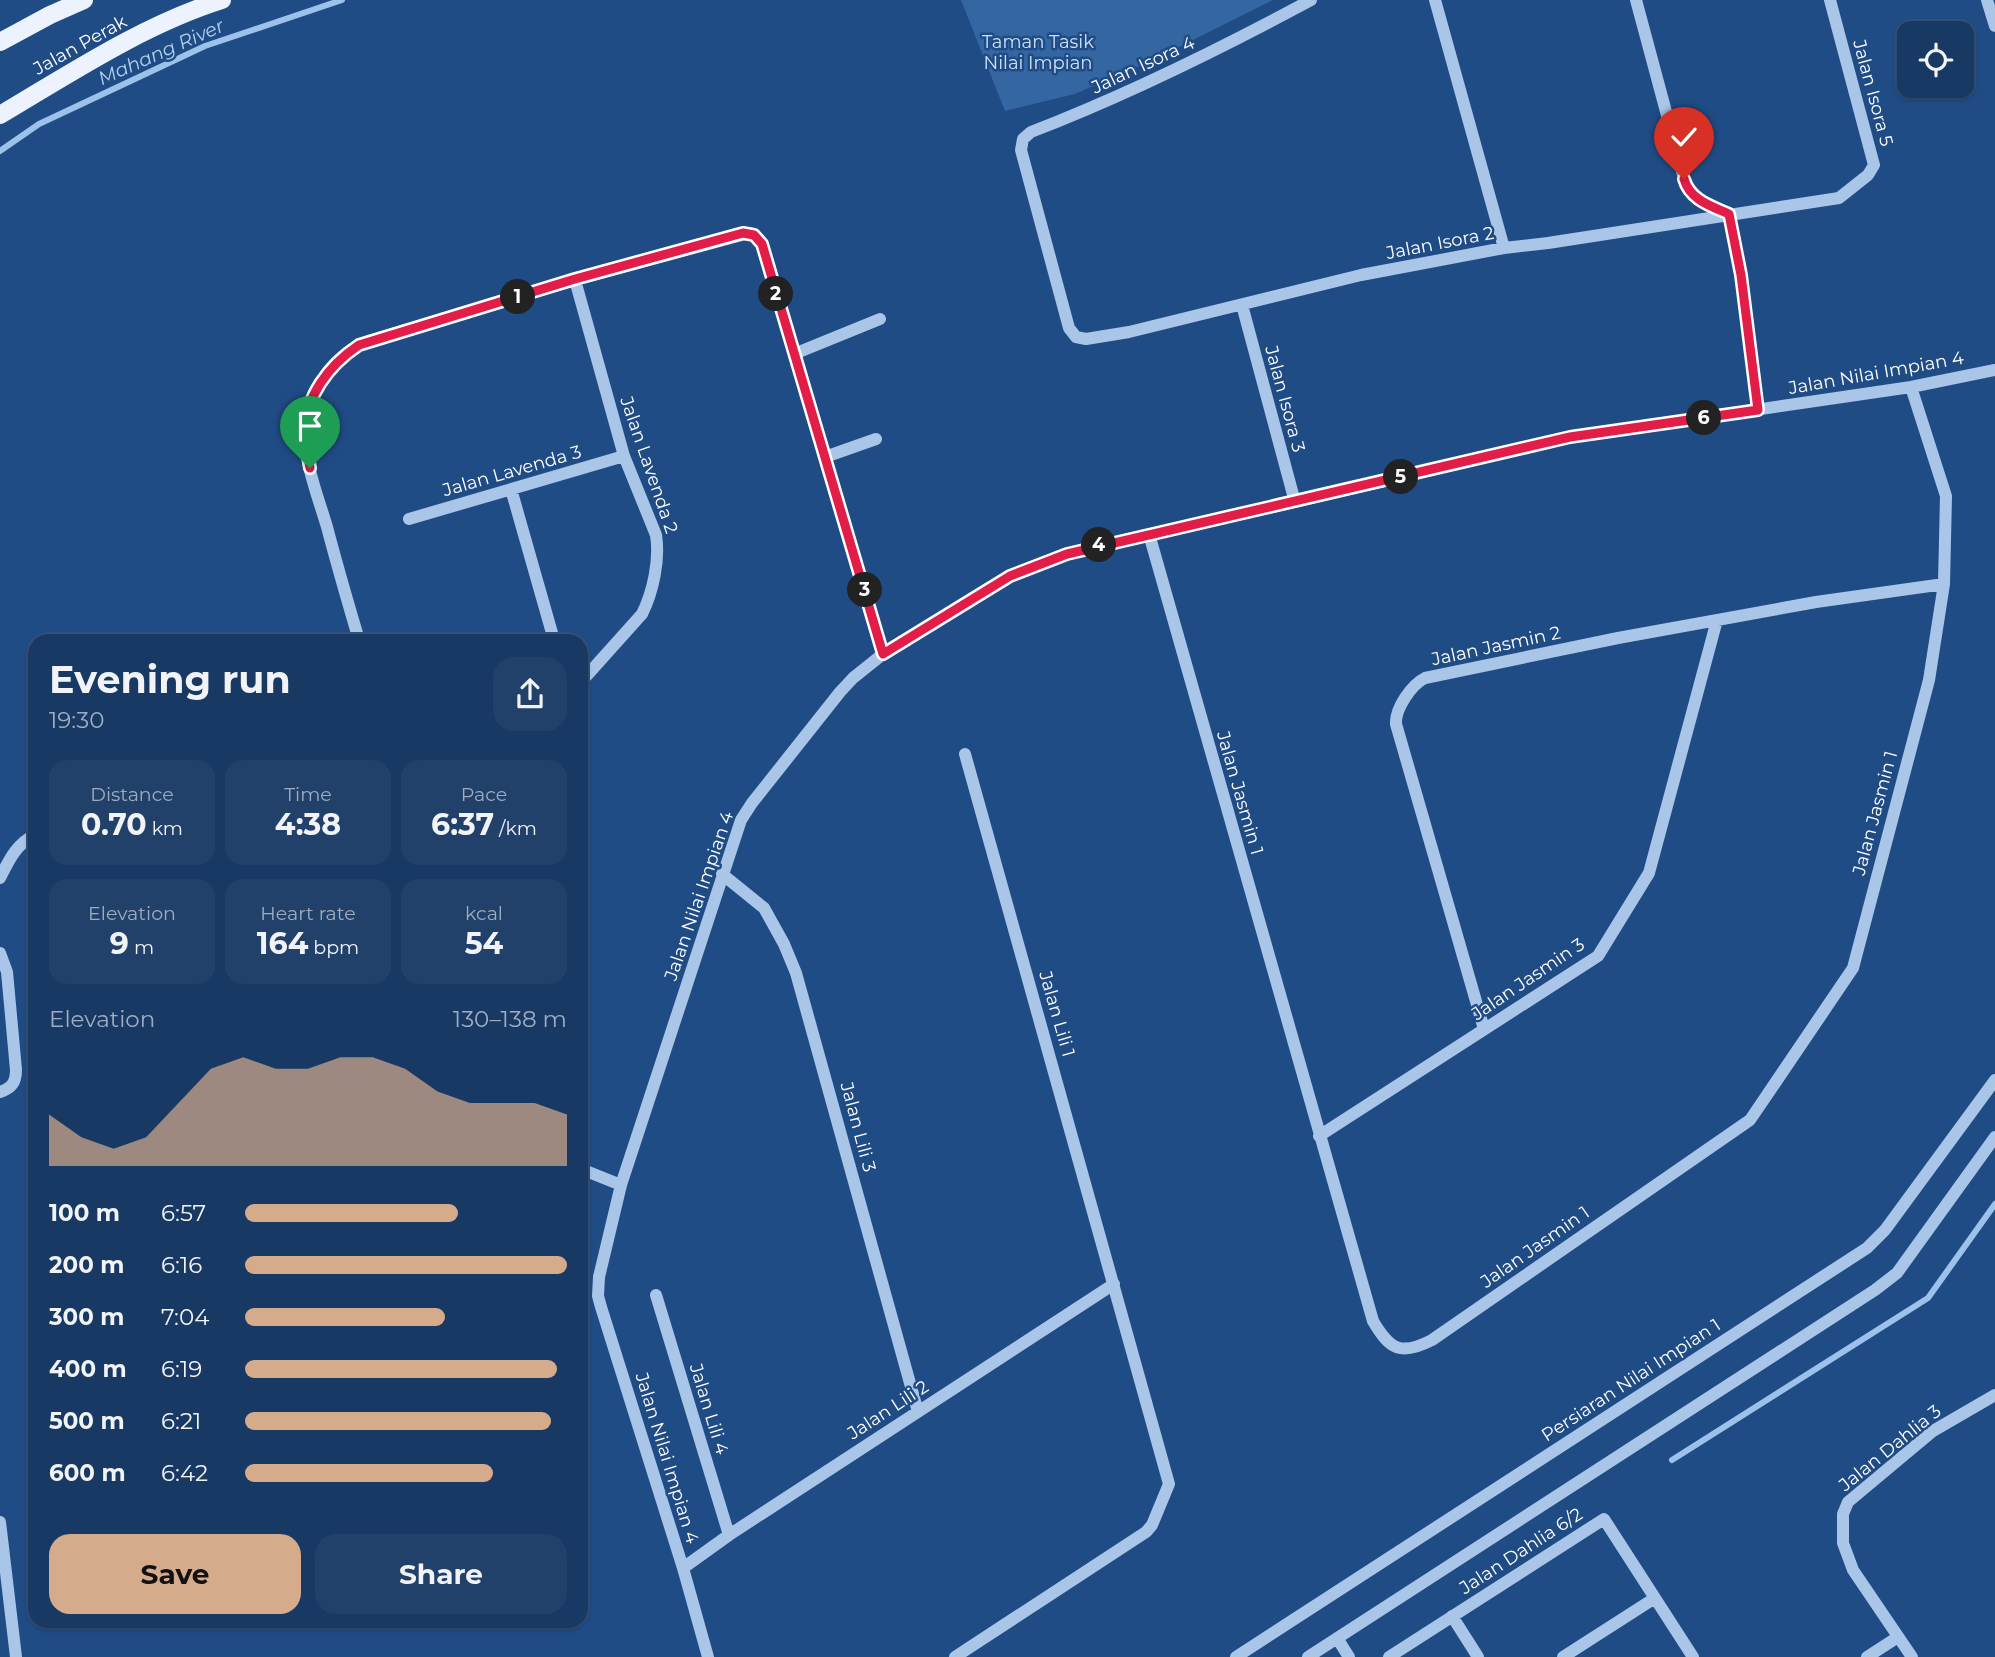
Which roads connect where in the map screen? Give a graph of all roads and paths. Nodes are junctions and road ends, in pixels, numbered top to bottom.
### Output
1 (84, 0) edge
2 (222, 0) edge
3 (1311, 0) edge
4 (1435, 0) edge
5 (1636, 0) edge
6 (1830, 0) edge
7 (1987, 0) edge
8 (1995, 26) edge
9 (0, 42) edge
10 (0, 115) edge
11 (1815, 202) joint
12 (1729, 214) junction
13 (1504, 248) junction
14 (575, 279) junction
15 (1242, 305) junction
16 (880, 319) dead end
17 (1076, 337) joint
18 (794, 354) junction
19 (1995, 370) edge
20 (1911, 387) junction
21 (1758, 410) junction
22 (876, 439) dead end
23 (624, 456) junction
24 (825, 457) junction
25 (511, 489) junction
26 (1294, 502) junction
27 (409, 519) dead end
28 (1149, 534) junction
29 (1944, 584) junction
30 (1717, 620) junction
31 (357, 634) edge
32 (552, 634) edge
33 (883, 654) junction
34 (588, 674) edge
35 (965, 754) dead end
36 (28, 838) edge
37 (722, 874) junction
38 (0, 878) edge
39 (0, 953) edge
40 (1484, 1029) junction
41 (1995, 1080) edge
42 (0, 1092) edge
43 (1319, 1136) junction
44 (1995, 1137) edge
45 (588, 1172) edge
46 (621, 1185) junction
47 (1114, 1284) junction
48 (656, 1294) dead end
49 (1995, 1395) edge
50 (918, 1412) junction
51 (0, 1522) edge
52 (729, 1535) junction
53 (683, 1568) junction
54 (1655, 1598) junction
55 (1452, 1616) junction
56 (1898, 1637) junction
57 (1337, 1639) junction
58 (16, 1657) edge
59 (708, 1657) edge
60 (956, 1657) edge
61 (1236, 1657) edge
62 (1308, 1657) edge
63 (1349, 1657) edge
64 (1389, 1657) edge
65 (1478, 1657) edge
66 (1563, 1657) edge
67 (1693, 1657) edge
68 (1867, 1657) edge
69 (1912, 1657) edge

1 - 9 main road
2 - 10 main road, Jalan Perak
3 - 17 street, Jalan Isora 4
4 - 13 street
5 - 12 street
6 - 11 street, Jalan Isora 5
7 - 8 street
11 - 12 street, Jalan Isora 2
12 - 13 street, Jalan Isora 2
12 - 21 street
13 - 15 street, Jalan Isora 2
14 - 18 street
14 - 23 street, Jalan Lavenda 2
14 - 31 street
15 - 17 street, Jalan Isora 2
15 - 26 street, Jalan Isora 3
16 - 18 street
18 - 24 street
19 - 20 street, Jalan Nilai Impian 4
20 - 21 street, Jalan Nilai Impian 4
20 - 29 street, Jalan Jasmin 1
21 - 26 street, Jalan Nilai Impian 4
22 - 24 street
23 - 25 street, Jalan Lavenda 3
23 - 34 street, Jalan Lavenda 2
24 - 33 street
25 - 27 street, Jalan Lavenda 3
25 - 32 street
26 - 28 street, Jalan Nilai Impian 4
28 - 33 street, Jalan Nilai Impian 4
28 - 43 street, Jalan Jasmin 1
29 - 30 street, Jalan Jasmin 2
29 - 43 street, Jalan Jasmin 1
30 - 40 street, Jalan Jasmin 3
30 - 40 street, Jalan Jasmin 2
33 - 37 street, Jalan Nilai Impian 4
35 - 47 street, Jalan Lili 1
36 - 38 street
37 - 46 street, Jalan Nilai Impian 4
37 - 50 street, Jalan Lili 3
39 - 42 street
40 - 43 street, Jalan Jasmin 3
41 - 61 street, Persiaran Nilai Impian 1
44 - 57 street
45 - 46 street
46 - 53 street, Jalan Nilai Impian 4
47 - 50 street, Jalan Lili 2
47 - 60 street, Jalan Lili 1
48 - 52 street, Jalan Lili 4
49 - 56 street, Jalan Dahlia 3
50 - 52 street, Jalan Lili 2
51 - 58 street
52 - 53 street, Jalan Lili 2
53 - 59 street, Jalan Nilai Impian 4
54 - 55 street, Jalan Dahlia 6/2
54 - 66 street
54 - 67 street, Jalan Dahlia 6/2
55 - 64 street, Jalan Dahlia 6/2
55 - 65 street
56 - 68 street
56 - 69 street, Jalan Dahlia 3
57 - 62 street
57 - 63 street

